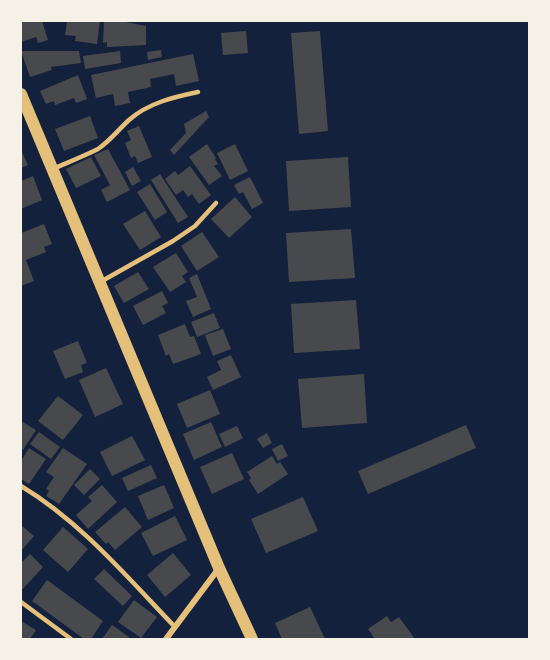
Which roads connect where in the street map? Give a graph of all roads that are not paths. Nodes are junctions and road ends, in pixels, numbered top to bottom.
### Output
1 (198, 92) dead end
2 (21, 94) edge
3 (52, 169) junction
4 (216, 203) dead end
5 (99, 282) junction
6 (21, 486) edge
7 (219, 568) junction
8 (21, 602) edge
9 (175, 627) junction
10 (71, 639) edge
11 (166, 639) edge
12 (252, 639) edge

1 - 3 lane
2 - 3 main road
3 - 5 main road
4 - 5 lane
5 - 7 main road
6 - 9 lane
7 - 9 street
7 - 12 main road
8 - 10 lane
9 - 11 street

